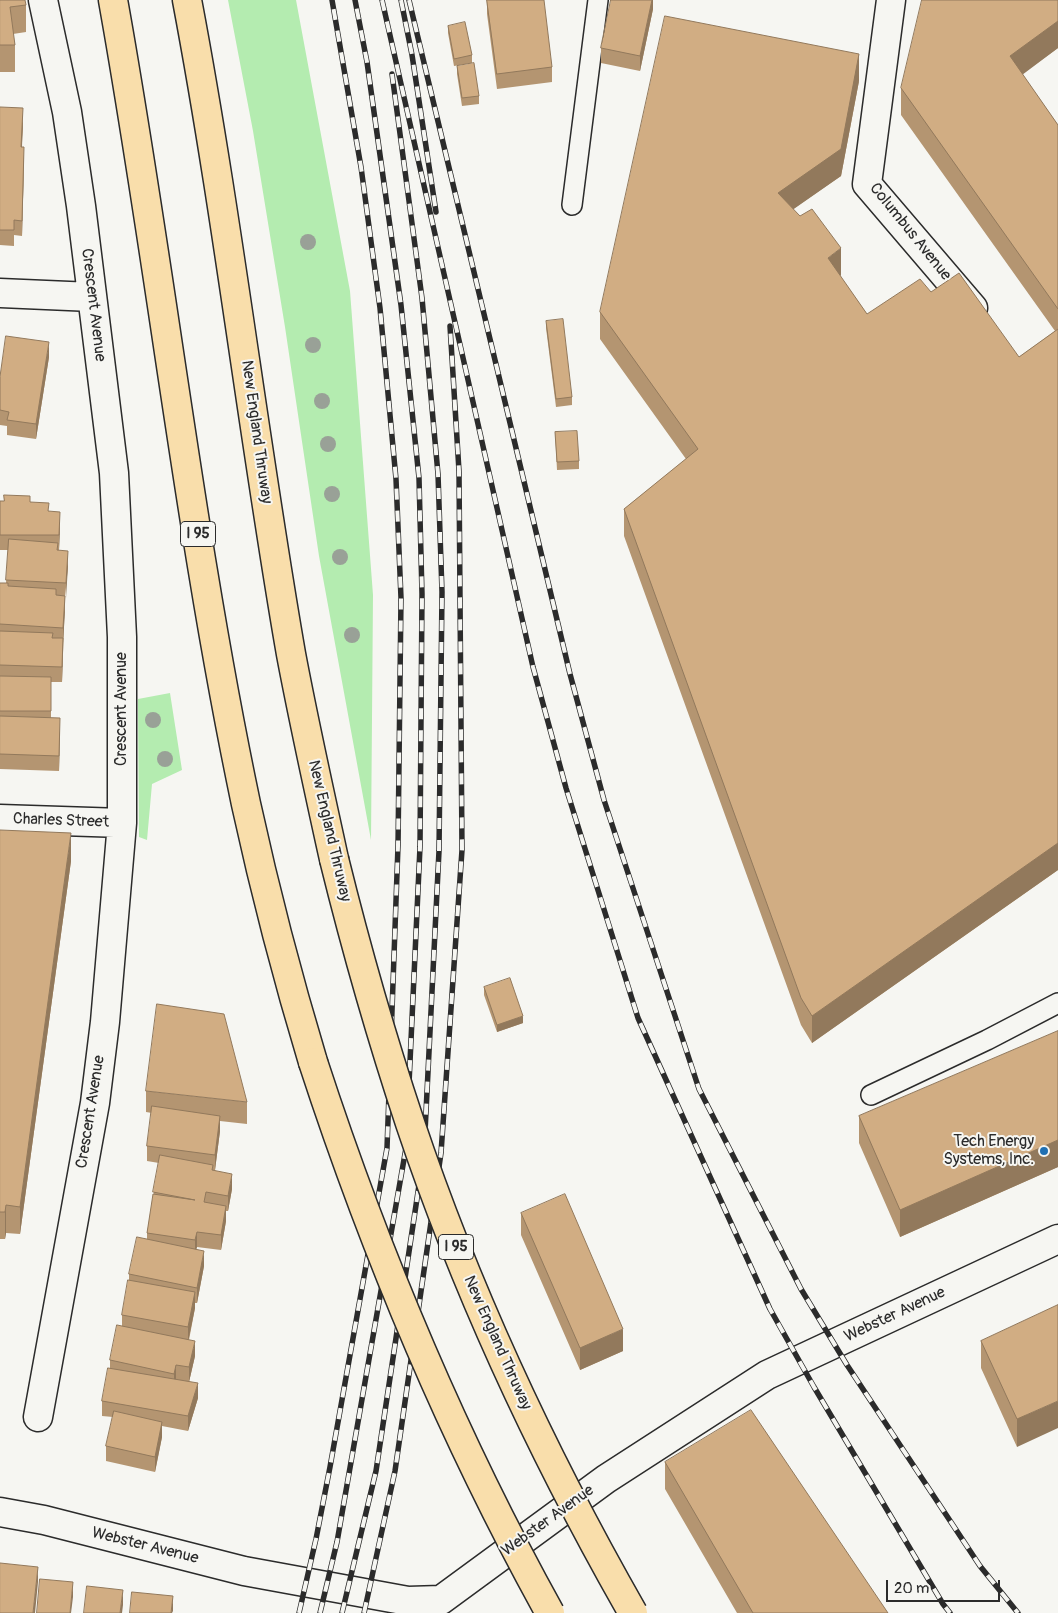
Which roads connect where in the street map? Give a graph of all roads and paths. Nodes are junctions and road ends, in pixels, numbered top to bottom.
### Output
1 (43, 0) edge
2 (113, 0) edge
3 (187, 0) edge
4 (598, 0) edge
5 (891, 0) edge
6 (572, 206) dead end
7 (0, 293) edge
8 (92, 297) junction
9 (986, 324) edge
10 (0, 819) edge
11 (122, 823) junction
12 (1058, 1003) edge
13 (871, 1095) dead end
14 (1058, 1239) edge
15 (38, 1417) dead end
16 (0, 1512) edge
17 (550, 1613) edge
18 (633, 1613) edge

1 - 8 street, Crescent Avenue
2 - 17 highway, I 95, bridge
3 - 18 highway, New England Thruway / I 95, bridge
4 - 6 lane
5 - 9 street, Columbus Avenue
7 - 8 street
8 - 11 street, Crescent Avenue
10 - 11 street, Charles Street
11 - 15 street, Crescent Avenue
12 - 13 lane
14 - 16 street, Webster Avenue

